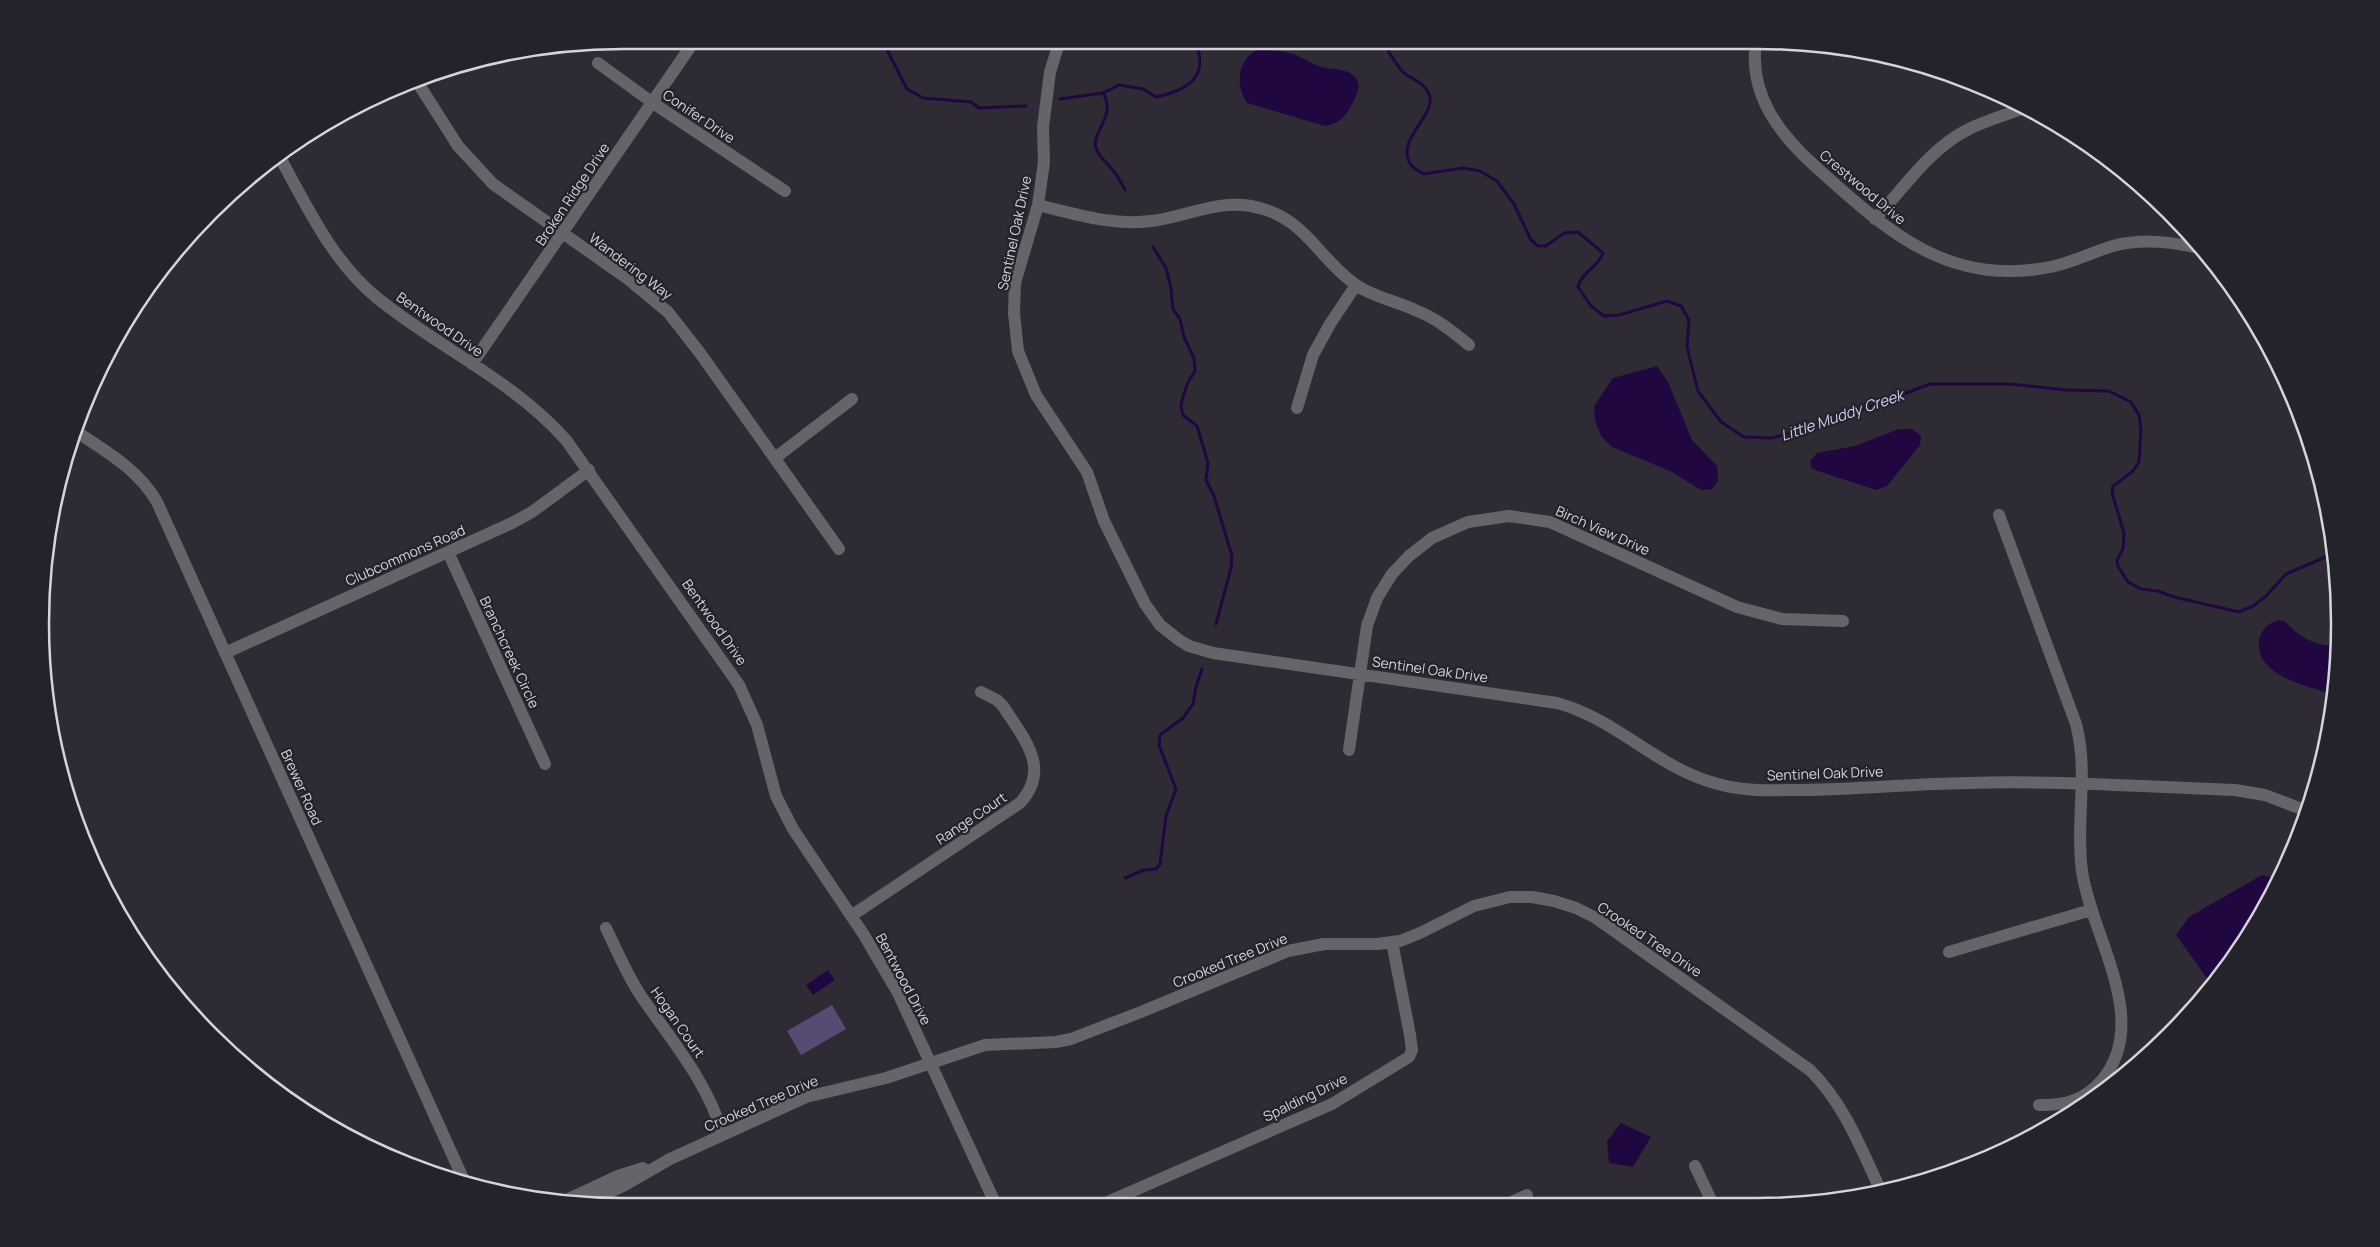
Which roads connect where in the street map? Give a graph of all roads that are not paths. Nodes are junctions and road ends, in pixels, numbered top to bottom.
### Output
1 (689, 49) edge
2 (1057, 49) edge
3 (1756, 49) edge
4 (598, 63) dead end
5 (420, 87) edge
6 (653, 103) junction
7 (2017, 111) edge
8 (282, 162) edge
9 (784, 191) dead end
10 (1038, 206) junction
11 (1875, 219) junction
12 (562, 234) junction
13 (2190, 247) edge
14 (1356, 285) junction
15 (1469, 345) dead end
16 (472, 364) junction
17 (852, 399) dead end
18 (1297, 408) dead end
19 (81, 435) edge
20 (775, 458) junction
21 (589, 470) junction
22 (1999, 515) dead end
23 (840, 549) dead end
24 (448, 552) junction
25 (1843, 621) dead end
26 (225, 653) junction
27 (1359, 674) junction
28 (981, 692) dead end
29 (1349, 750) dead end
30 (545, 764) dead end
31 (2082, 784) junction
32 (2301, 809) edge
33 (2091, 910) junction
34 (851, 916) junction
35 (606, 928) dead end
36 (1392, 942) junction
37 (1949, 952) dead end
38 (931, 1063) junction
39 (2098, 1085) edge
40 (2081, 1097) edge
41 (2039, 1105) dead end
42 (723, 1135) junction
43 (670, 1159) junction
44 (1695, 1166) dead end
45 (461, 1175) edge
46 (1878, 1185) edge
47 (1527, 1195) dead end
48 (575, 1196) edge
49 (598, 1197) edge
50 (993, 1198) edge
51 (1117, 1198) edge
52 (1521, 1198) edge
53 (1710, 1198) edge

1 - 6 street, Broken Ridge Drive
2 - 10 street, Sentinel Oak Drive
3 - 11 street, Crestwood Drive
4 - 6 street, Conifer Drive
5 - 12 street, Wandering Way
6 - 9 street, Conifer Drive
6 - 12 street, Broken Ridge Drive
7 - 11 street
8 - 16 street, Bentwood Drive
10 - 14 street
10 - 27 street, Sentinel Oak Drive
11 - 13 street, Crestwood Drive
12 - 16 street, Broken Ridge Drive
12 - 20 street, Wandering Way
14 - 15 street
14 - 18 street
16 - 21 street, Bentwood Drive
17 - 20 street
19 - 26 street, Brewer Road
20 - 23 street, Wandering Way
21 - 24 street, Clubcommons Road
21 - 34 street, Bentwood Drive
22 - 31 street
24 - 26 street, Clubcommons Road
24 - 30 street, Branchcreek Circle
25 - 27 street, Birch View Drive
26 - 45 street, Brewer Road
27 - 29 street, Birch View Drive
27 - 31 street, Sentinel Oak Drive
28 - 34 street, Range Court
31 - 32 street, Sentinel Oak Drive
31 - 33 street
33 - 37 street
33 - 39 street
34 - 38 street, Bentwood Drive
35 - 42 street, Hogan Court
36 - 38 street, Crooked Tree Drive
36 - 46 street, Crooked Tree Drive
36 - 51 street, Spalding Drive
38 - 42 street, Crooked Tree Drive
38 - 50 street, Bentwood Drive
40 - 41 street
42 - 43 street, Crooked Tree Drive
43 - 48 street, Crooked Tree Drive
43 - 49 street, Crooked Tree Drive
44 - 53 street
47 - 52 street

